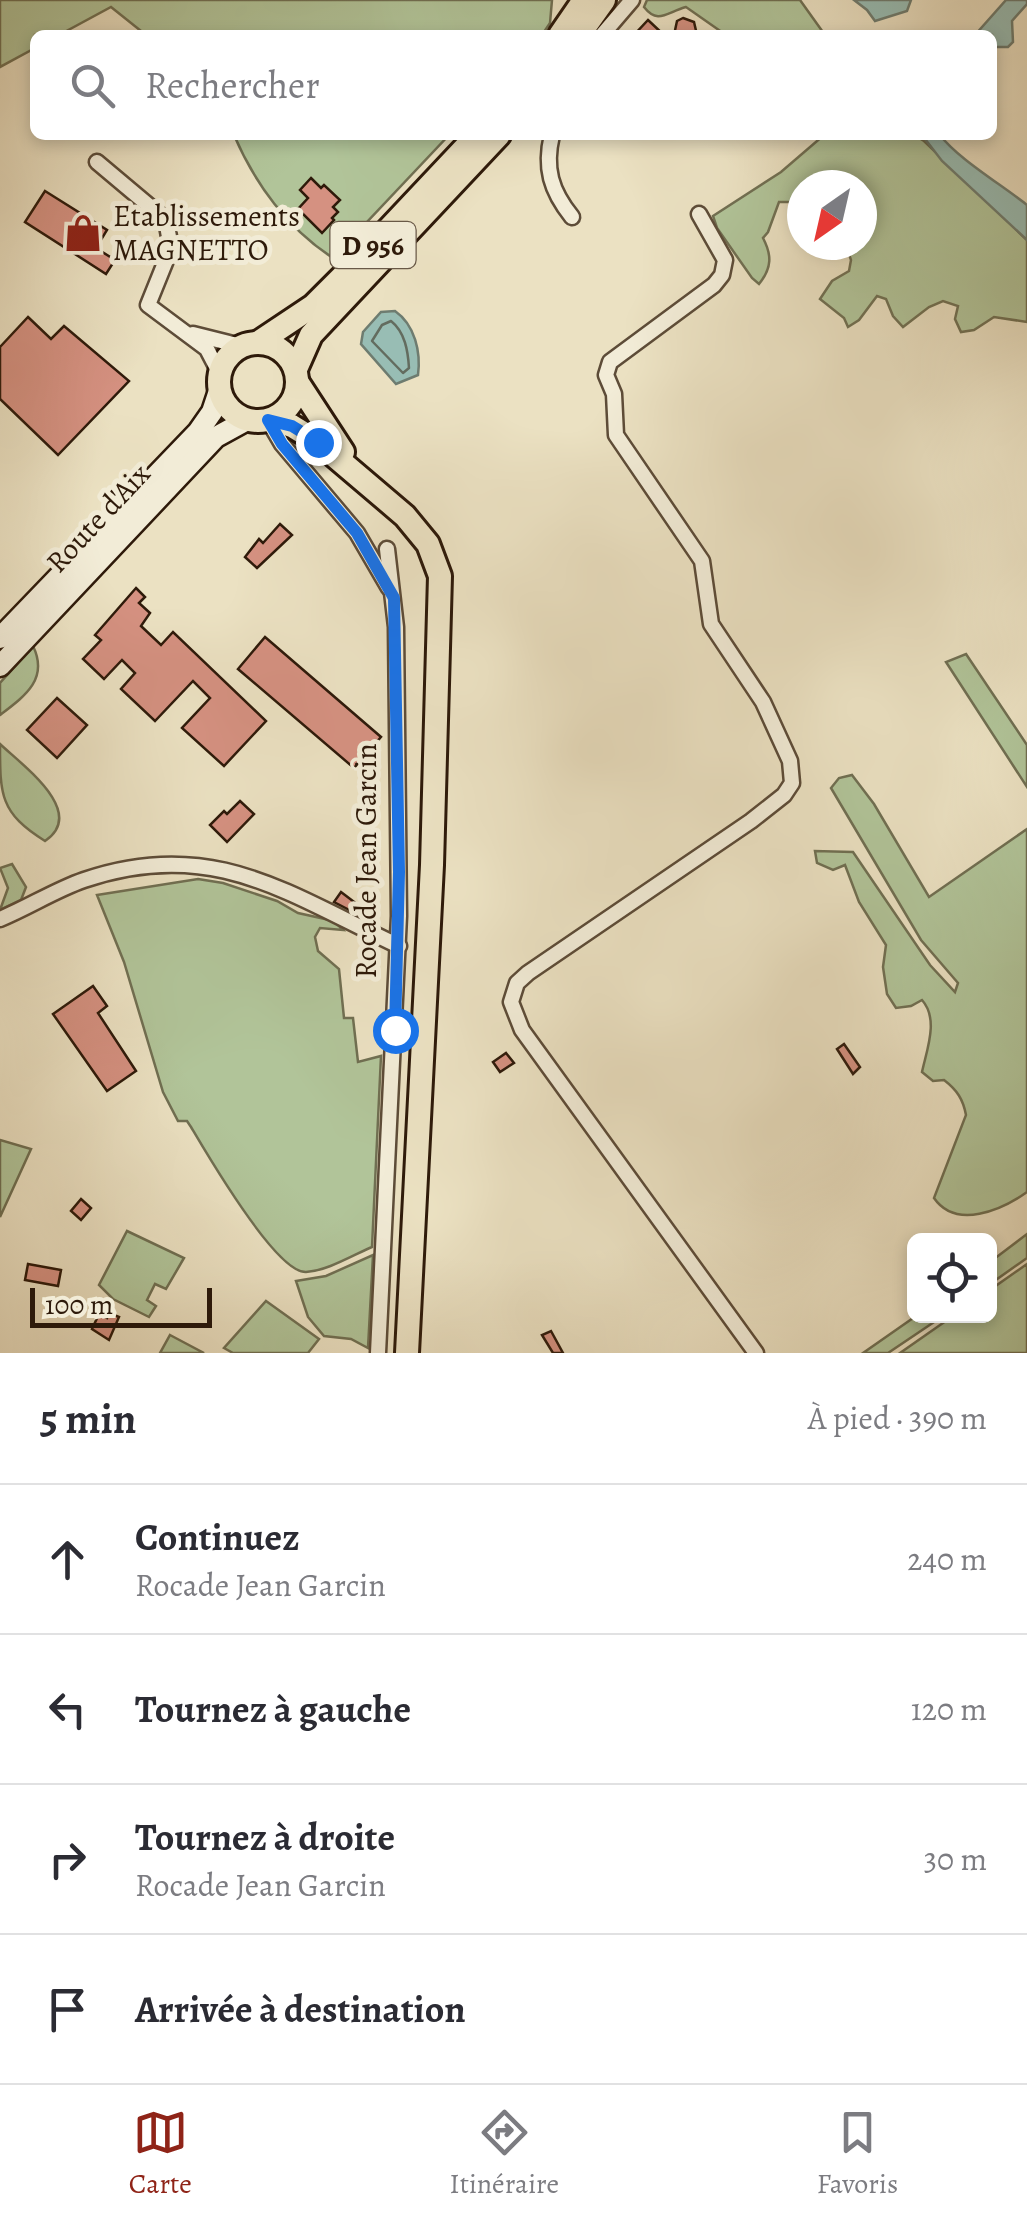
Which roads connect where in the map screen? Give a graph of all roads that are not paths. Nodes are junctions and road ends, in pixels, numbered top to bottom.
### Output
1 (584, 0) edge
2 (604, 0) edge
3 (632, 0) edge
4 (563, 30) edge
5 (583, 30) edge
6 (606, 30) edge
7 (472, 140) edge
8 (495, 140) edge
9 (552, 140) edge
10 (97, 162) dead end
11 (699, 214) dead end
12 (572, 216) dead end
13 (188, 332) junction
14 (250, 344) junction
15 (297, 376) junction
16 (220, 382) junction
17 (262, 419) junction
18 (364, 484) junction
19 (387, 549) dead end
20 (394, 598) junction
21 (0, 638) edge
22 (0, 666) edge
23 (0, 919) edge
24 (398, 946) junction
25 (378, 1353) edge
26 (407, 1353) edge
27 (756, 1353) edge

1 - 4 main road
2 - 5 main road
3 - 6 street
7 - 14 main road, D 956
8 - 15 main road, D 956
9 - 12 street
10 - 13 street
11 - 27 street
13 - 14 street
13 - 16 street
14 - 15 main road
14 - 16 main road
15 - 17 main road
15 - 18 main road, Rocade Jean Garcin
16 - 17 main road
16 - 21 main road, Route d'Aix
17 - 18 main road, Rocade Jean Garcin
17 - 20 street
17 - 22 main road, Route d'Aix
18 - 26 main road, Rocade Jean Garcin
19 - 20 street, Rocade Jean Garcin
20 - 24 street, Rocade Jean Garcin
23 - 24 street
24 - 25 street, Rocade Jean Garcin

